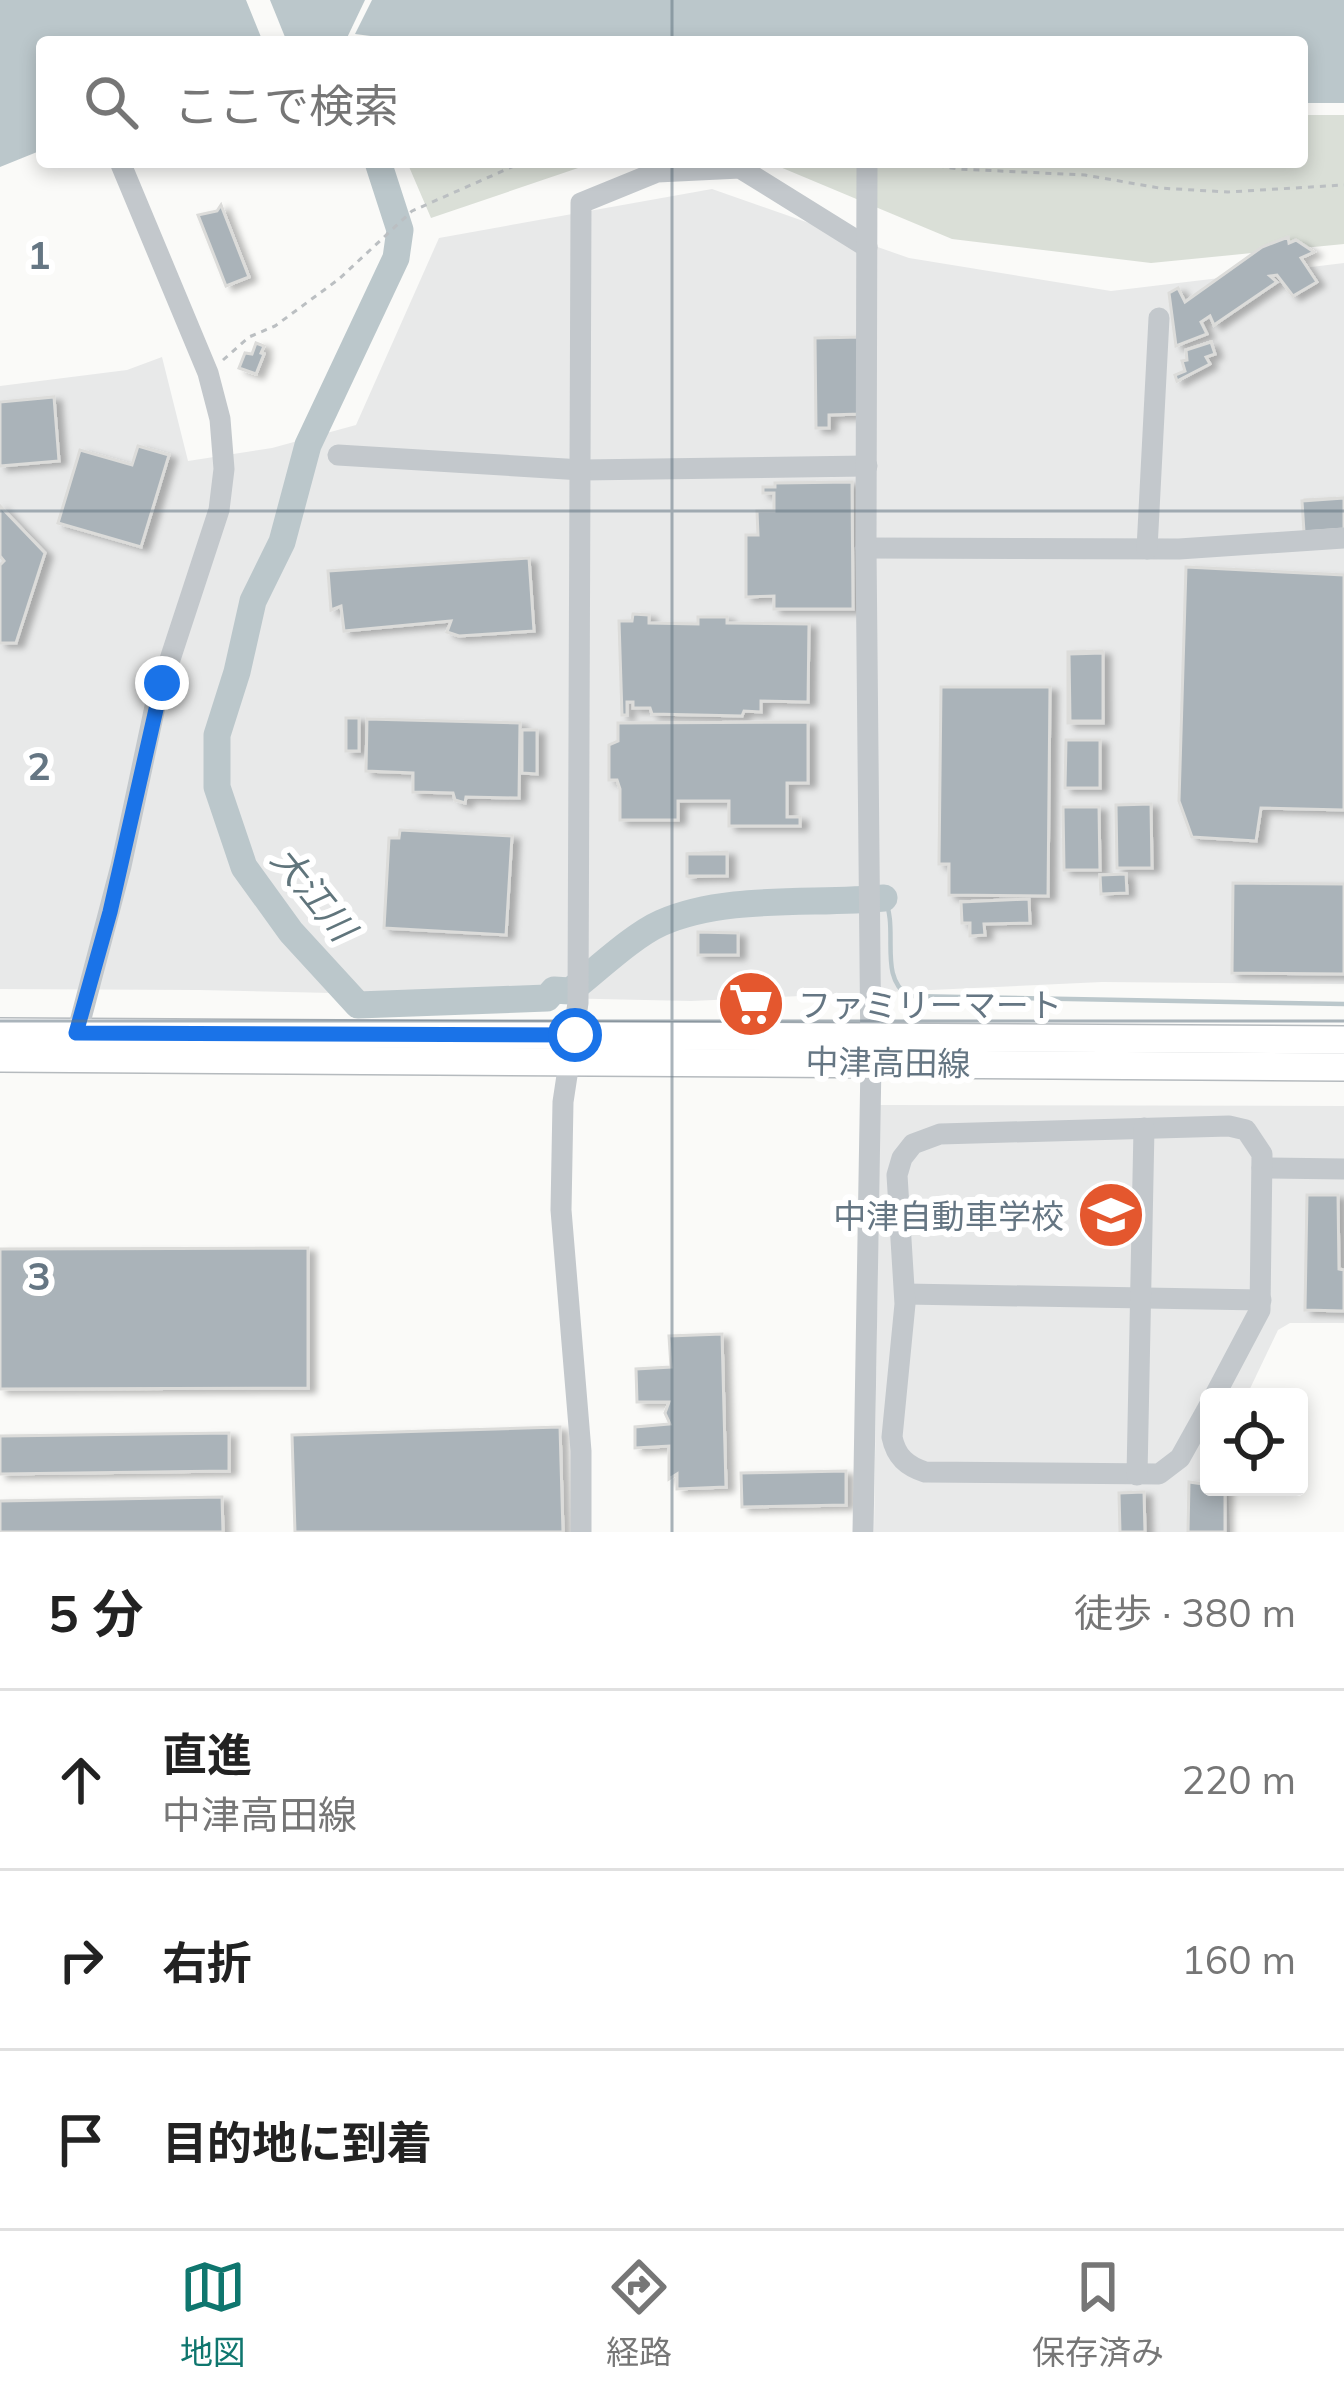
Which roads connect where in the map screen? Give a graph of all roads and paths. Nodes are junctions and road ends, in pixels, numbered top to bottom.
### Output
1 (123, 168) edge
2 (509, 168) edge
3 (867, 168) edge
4 (952, 168) edge
5 (1344, 184) edge
6 (867, 247) junction
7 (1160, 318) dead end
8 (208, 373) junction
9 (338, 455) dead end
10 (867, 466) junction
11 (583, 470) junction
12 (1344, 538) edge
13 (866, 548) junction
14 (1147, 549) junction
15 (0, 1032) edge
16 (1344, 1040) edge
17 (74, 1045) junction
18 (572, 1047) junction
19 (871, 1049) junction
20 (0, 1058) edge
21 (1344, 1067) edge
22 (1144, 1128) junction
23 (1262, 1168) junction
24 (1344, 1169) edge
25 (905, 1294) junction
26 (1140, 1298) junction
27 (1261, 1300) junction
28 (1219, 1388) edge
29 (1200, 1421) edge
30 (1137, 1475) junction
31 (581, 1532) edge
32 (863, 1532) edge

1 - 8 street
2 - 8 path
3 - 6 street
4 - 5 path
6 - 10 street
6 - 11 street
7 - 14 street
8 - 17 street
9 - 11 street
10 - 11 street
10 - 13 street
11 - 18 street
12 - 14 street
13 - 14 street
13 - 19 street
15 - 17 main road, 中津高田線
16 - 19 main road, 中津高田線
17 - 18 main road, 中津高田線
17 - 20 main road, 中津高田線
18 - 19 main road, 中津高田線
18 - 31 street
19 - 21 main road, 中津高田線
19 - 32 street
22 - 23 street
22 - 25 street
22 - 26 street
23 - 24 street
23 - 27 street
25 - 26 street
25 - 30 street
26 - 27 street
26 - 30 street
27 - 28 street
29 - 30 street

